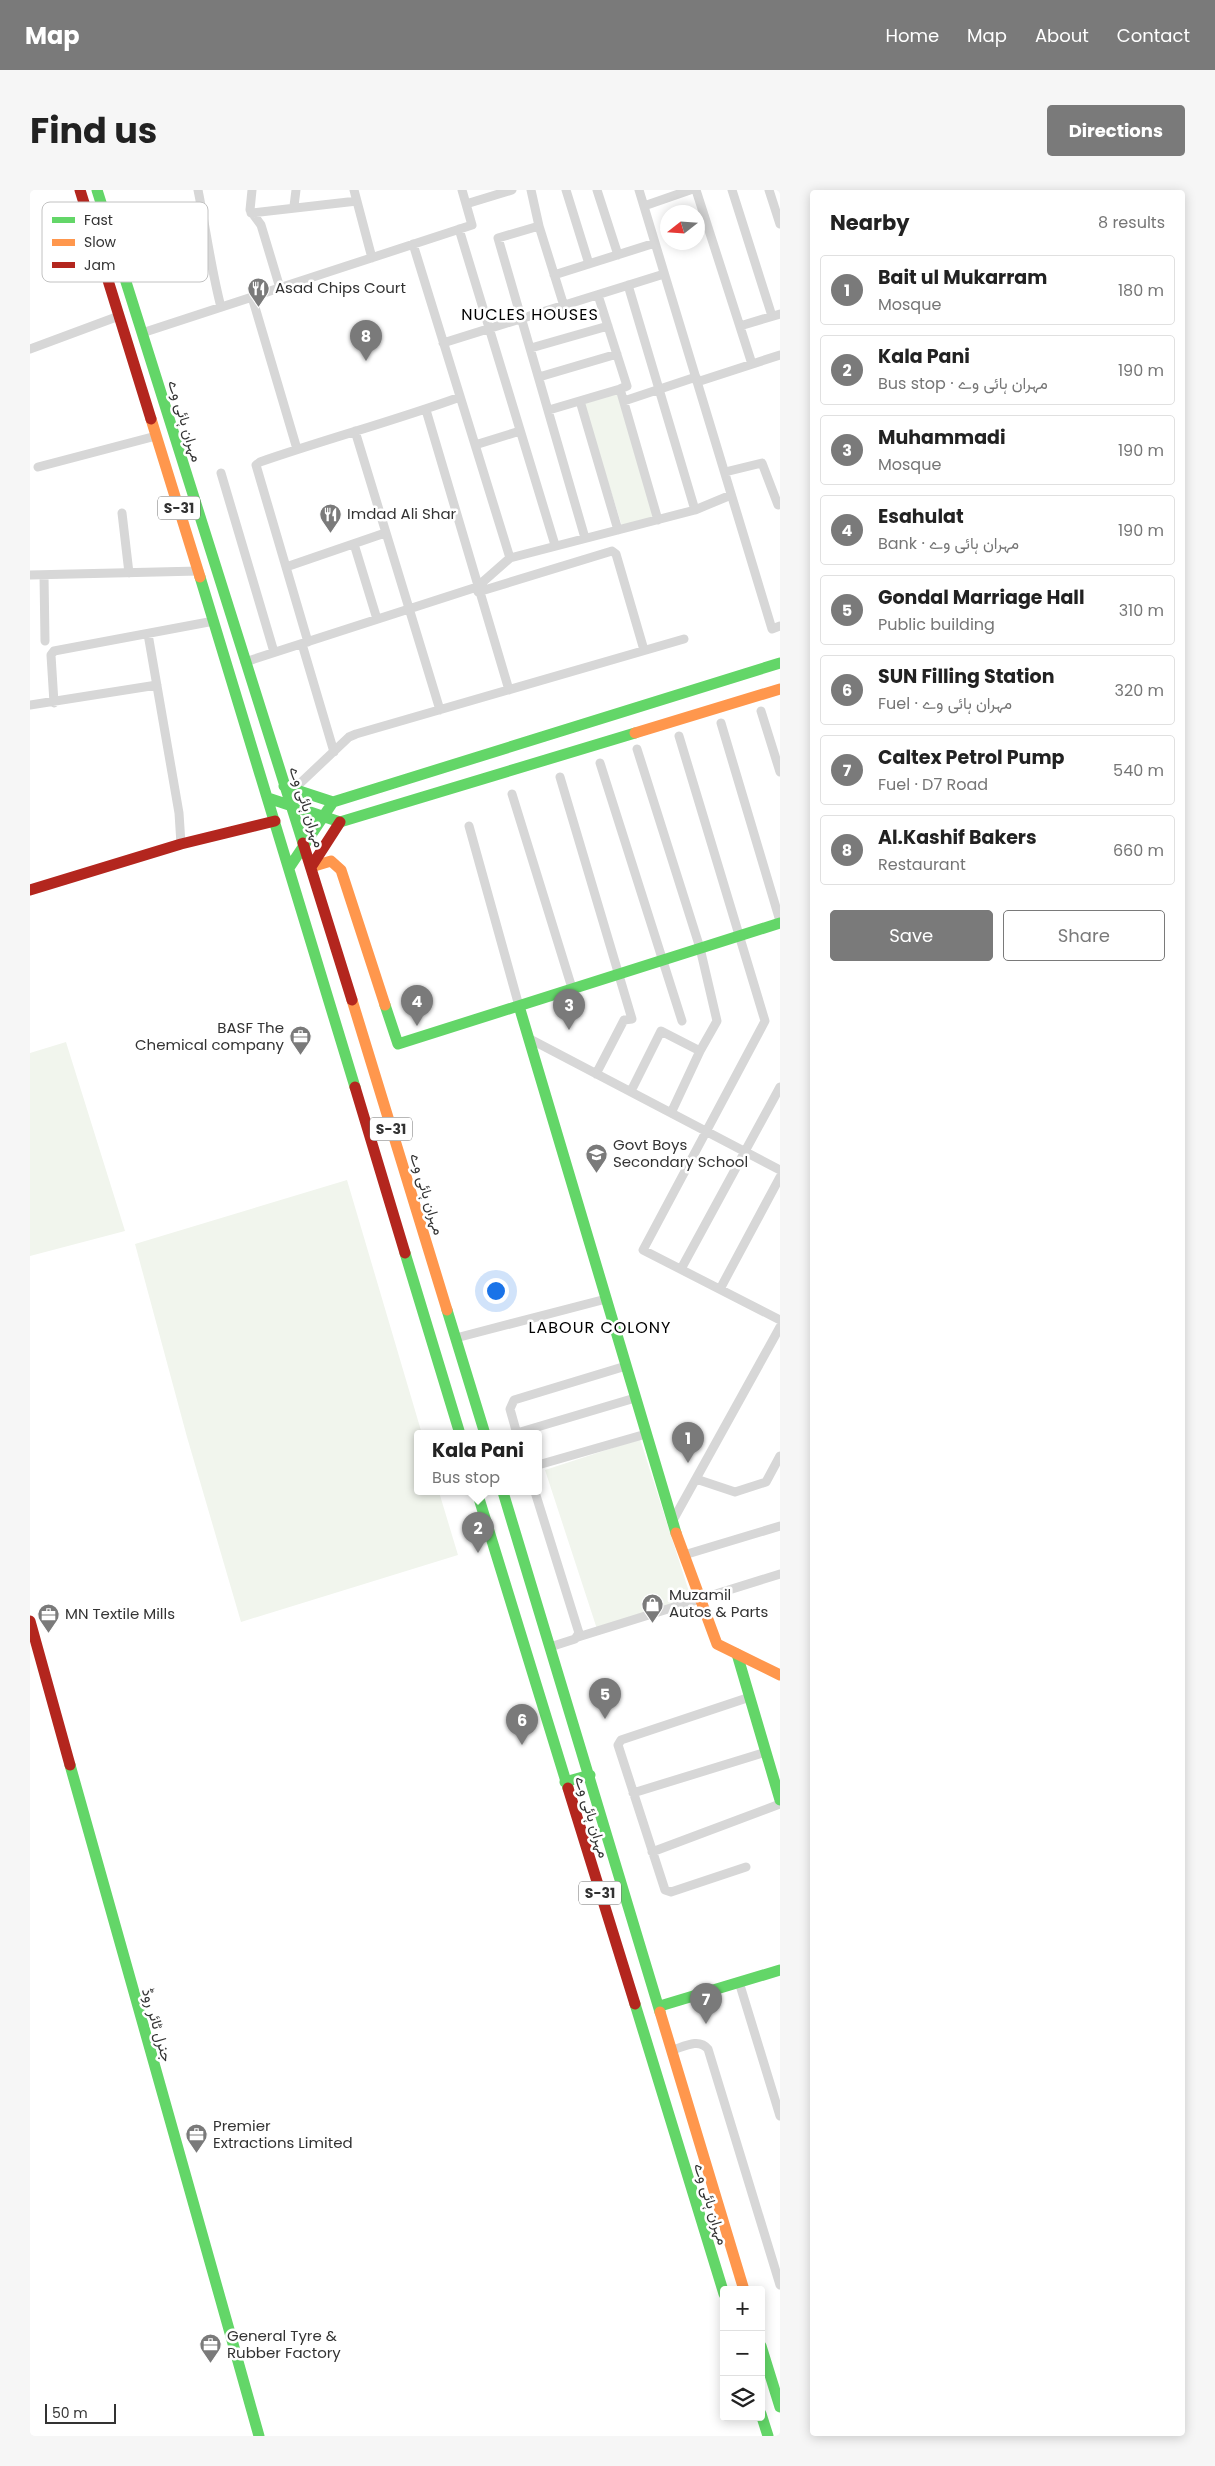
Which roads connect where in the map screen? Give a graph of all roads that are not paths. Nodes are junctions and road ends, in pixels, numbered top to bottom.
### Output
1 (80, 190) edge
2 (97, 190) edge
3 (252, 190) edge
4 (296, 190) edge
5 (354, 190) edge
6 (462, 190) edge
7 (512, 190) edge
8 (531, 190) edge
9 (566, 190) edge
10 (597, 190) edge
11 (639, 190) edge
12 (690, 190) edge
13 (696, 190) edge
14 (732, 190) edge
15 (769, 190) edge
16 (357, 201) junction
17 (84, 202) edge
18 (101, 202) edge
19 (466, 204) junction
20 (294, 206) junction
21 (644, 206) junction
22 (251, 213) junction
23 (780, 224) edge
24 (539, 226) junction
25 (459, 229) junction
26 (208, 242) edge
27 (655, 243) junction
28 (413, 244) junction
29 (618, 255) junction
30 (372, 258) junction
31 (588, 264) junction
32 (664, 274) junction
33 (554, 275) junction
34 (108, 282) edge
35 (126, 282) edge
36 (628, 285) junction
37 (280, 288) junction
38 (598, 295) junction
39 (252, 297) junction
40 (564, 306) junction
41 (221, 308) junction
42 (776, 315) edge
43 (119, 316) junction
44 (521, 319) junction
45 (608, 326) junction
46 (740, 326) junction
47 (489, 330) junction
48 (142, 333) junction
49 (443, 343) junction
50 (531, 348) junction
51 (30, 349) edge
52 (617, 354) junction
53 (780, 356) edge
54 (752, 364) junction
55 (539, 377) junction
56 (696, 379) junction
57 (620, 389) junction
58 (659, 389) junction
59 (460, 397) junction
60 (624, 400) junction
61 (580, 401) junction
62 (426, 410) junction
63 (549, 410) junction
64 (355, 431) junction
65 (520, 431) junction
66 (156, 436) junction
67 (475, 445) junction
68 (297, 449) junction
69 (38, 467) dead end
70 (725, 472) junction
71 (221, 473) dead end
72 (732, 495) junction
73 (779, 507) edge
74 (695, 510) junction
75 (122, 513) dead end
76 (658, 520) junction
77 (618, 530) junction
78 (386, 533) junction
79 (585, 538) junction
80 (354, 544) junction
81 (555, 545) junction
82 (510, 558) junction
83 (286, 567) junction
84 (199, 571) junction
85 (129, 573) junction
86 (30, 575) edge
87 (44, 575) junction
88 (478, 589) junction
89 (409, 609) junction
90 (377, 618) junction
91 (214, 621) junction
92 (780, 626) edge
93 (148, 634) junction
94 (684, 639) dead end
95 (45, 641) dead end
96 (305, 643) junction
97 (644, 650) junction
98 (274, 652) junction
99 (245, 662) junction
100 (780, 663) edge
101 (157, 685) junction
102 (780, 689) edge
103 (509, 690) junction
104 (54, 703) junction
105 (30, 706) edge
106 (440, 710) junction
107 (761, 711) dead end
108 (721, 723) dead end
109 (679, 736) dead end
110 (637, 749) dead end
111 (334, 752) junction
112 (600, 763) dead end
113 (780, 772) edge
114 (560, 777) dead end
115 (289, 787) junction
116 (512, 794) dead end
117 (268, 798) junction
118 (334, 802) junction
119 (291, 805) junction
120 (324, 816) junction
121 (275, 821) junction
122 (340, 822) junction
123 (469, 826) dead end
124 (181, 844) junction
125 (303, 846) junction
126 (311, 867) junction
127 (289, 868) junction
128 (30, 890) edge
129 (780, 922) edge
130 (738, 936) junction
131 (700, 948) junction
132 (662, 960) junction
133 (617, 974) junction
134 (572, 988) junction
135 (519, 1006) junction
136 (682, 1021) dead end
137 (528, 1038) junction
138 (700, 1051) junction
139 (596, 1074) junction
140 (780, 1086) edge
141 (631, 1091) junction
142 (670, 1113) junction
143 (705, 1131) junction
144 (744, 1151) junction
145 (780, 1170) edge
146 (780, 1177) edge
147 (681, 1269) junction
148 (720, 1289) junction
149 (606, 1299) junction
150 (780, 1320) edge
151 (780, 1327) edge
152 (456, 1338) junction
153 (626, 1366) junction
154 (635, 1398) junction
155 (459, 1430) edge
156 (484, 1430) edge
157 (516, 1430) edge
158 (527, 1430) edge
159 (646, 1434) junction
160 (780, 1456) edge
161 (542, 1464) edge
162 (777, 1467) edge
163 (696, 1479) junction
164 (478, 1495) edge
165 (504, 1495) edge
166 (536, 1495) edge
167 (672, 1522) junction
168 (780, 1526) edge
169 (684, 1555) junction
170 (780, 1574) edge
171 (700, 1597) junction
172 (30, 1621) edge
173 (578, 1637) junction
174 (550, 1647) junction
175 (737, 1654) junction
176 (780, 1675) edge
177 (750, 1697) junction
178 (766, 1752) junction
179 (590, 1775) junction
180 (565, 1782) junction
181 (633, 1793) junction
182 (780, 1800) edge
183 (780, 1804) edge
184 (652, 1852) junction
185 (746, 1867) dead end
186 (780, 1970) edge
187 (739, 1982) junction
188 (660, 2006) junction
189 (673, 2050) junction
190 (780, 2116) edge
191 (780, 2285) edge
192 (722, 2286) edge
193 (743, 2286) edge
194 (765, 2359) edge
195 (780, 2407) edge
196 (763, 2421) edge
197 (259, 2436) edge
198 (768, 2436) edge

1 - 17 main road, مہران ہائی وے / S-31
2 - 18 main road, مہران ہائی وے / S-31
3 - 22 street
4 - 20 street
5 - 16 street
6 - 19 street
7 - 19 street
8 - 24 street
9 - 31 street
10 - 29 street
11 - 21 street
12 - 21 street
13 - 46 street
14 - 42 street
15 - 23 street
16 - 20 street
16 - 30 street
19 - 25 street
20 - 22 street
21 - 27 street
22 - 37 street
24 - 33 street
24 - 44 street
25 - 28 street
25 - 47 street
26 - 41 street
27 - 29 street
27 - 32 street
28 - 30 street
28 - 49 street
29 - 31 street
30 - 37 street
31 - 33 street
32 - 36 street
32 - 56 street
33 - 40 street
34 - 43 main road, مہران ہائی وے / S-31
35 - 48 main road, مہران ہائی وے / S-31
36 - 38 street
36 - 58 street
37 - 39 street
38 - 40 street
38 - 45 street
39 - 41 street
39 - 68 street
40 - 44 street
41 - 48 street
42 - 46 street
43 - 51 street
43 - 66 main road, مہران ہائی وے / S-31
44 - 47 street
44 - 50 street
45 - 50 street
45 - 52 street
46 - 54 street
47 - 49 street
47 - 65 street
48 - 99 main road, مہران ہائی وے / S-31
49 - 59 street
50 - 55 street
52 - 55 street
52 - 57 street
53 - 54 street
54 - 56 street
55 - 63 street
56 - 58 street
56 - 70 street
57 - 60 street
57 - 61 street
58 - 60 street
58 - 74 street
59 - 62 street
59 - 67 street
60 - 76 street
61 - 63 street
61 - 77 street
62 - 64 street
62 - 88 street
63 - 79 street
64 - 68 street
64 - 78 street
65 - 67 street
65 - 81 street
66 - 69 street
66 - 84 main road, مہران ہائی وے / S-31
67 - 82 street
68 - 83 street
70 - 72 street
70 - 73 street
71 - 98 street
72 - 74 street
72 - 92 street
74 - 76 street
75 - 85 street
76 - 77 street
77 - 79 street
78 - 80 street
78 - 89 street
79 - 81 street
80 - 83 street
80 - 90 street
81 - 82 street
82 - 88 street
83 - 96 street
84 - 85 street
84 - 91 main road, مہران ہائی وے / S-31
85 - 87 street
86 - 87 street
87 - 95 street
88 - 89 street
88 - 97 street
88 - 103 street
89 - 90 street
89 - 106 street
90 - 96 street
91 - 93 street
91 - 117 main road, مہران ہائی وے / S-31
93 - 101 street
93 - 104 street
94 - 97 street
96 - 98 street
96 - 111 street
97 - 103 street
98 - 99 street
99 - 115 main road, مہران ہائی وے / S-31
100 - 118 main road
101 - 104 street
101 - 124 street
102 - 122 main road
103 - 106 street
104 - 105 street
106 - 111 street
107 - 113 street
108 - 129 street
109 - 130 street
110 - 131 street
111 - 115 street
112 - 132 street
114 - 133 street
115 - 118 main road
115 - 119 main road, مہران ہائی وے / S-31
116 - 134 street
117 - 119 main road
117 - 121 main road, مہران ہائی وے / S-31
118 - 120 main road
119 - 120 main road
119 - 125 main road, مہران ہائی وے / S-31
120 - 122 main road
120 - 125 main road
121 - 124 main road
121 - 127 main road, مہران ہائی وے / S-31
122 - 126 main road
123 - 135 street
124 - 128 main road
125 - 126 main road, مہران ہائی وے / S-31
125 - 127 main road
126 - 135 main road
126 - 152 main road, مہران ہائی وے / S-31
127 - 155 main road, مہران ہائی وے / S-31
129 - 130 main road
130 - 131 main road
130 - 143 street
131 - 132 main road
131 - 138 street
132 - 133 main road
132 - 136 street
133 - 134 main road
133 - 139 street
134 - 135 main road
135 - 137 main road
137 - 139 street
137 - 149 main road
138 - 141 street
138 - 142 street
139 - 141 street
140 - 144 street
141 - 142 street
142 - 143 street
143 - 144 street
143 - 147 street
144 - 145 street
144 - 147 street
146 - 148 street
147 - 148 street
148 - 150 street
149 - 152 street
149 - 153 main road
151 - 163 street
152 - 156 main road, مہران ہائی وے / S-31
153 - 154 main road
153 - 157 street
154 - 158 street
154 - 159 main road
159 - 161 street
159 - 167 main road
160 - 162 street
162 - 163 street
163 - 167 street
164 - 180 main road, مہران ہائی وے / S-31
165 - 174 main road, مہران ہائی وے / S-31
166 - 173 street
167 - 169 main road
168 - 169 street
169 - 171 main road
170 - 171 street
171 - 173 street
171 - 175 main road
172 - 197 main road, جنرل ٹائر روڈ
173 - 174 street
174 - 179 main road, مہران ہائی وے / S-31
175 - 176 main road
175 - 177 main road
177 - 178 main road
177 - 181 street
178 - 181 street
178 - 182 main road
179 - 180 main road
179 - 188 main road, مہران ہائی وے / S-31
180 - 192 main road, مہران ہائی وے / S-31
181 - 184 street
183 - 184 street
184 - 185 street
186 - 187 main road
187 - 188 main road
187 - 190 street
188 - 189 main road, مہران ہائی وے / S-31
189 - 191 street
189 - 193 main road, مہران ہائی وے / S-31
194 - 195 main road
196 - 198 main road

